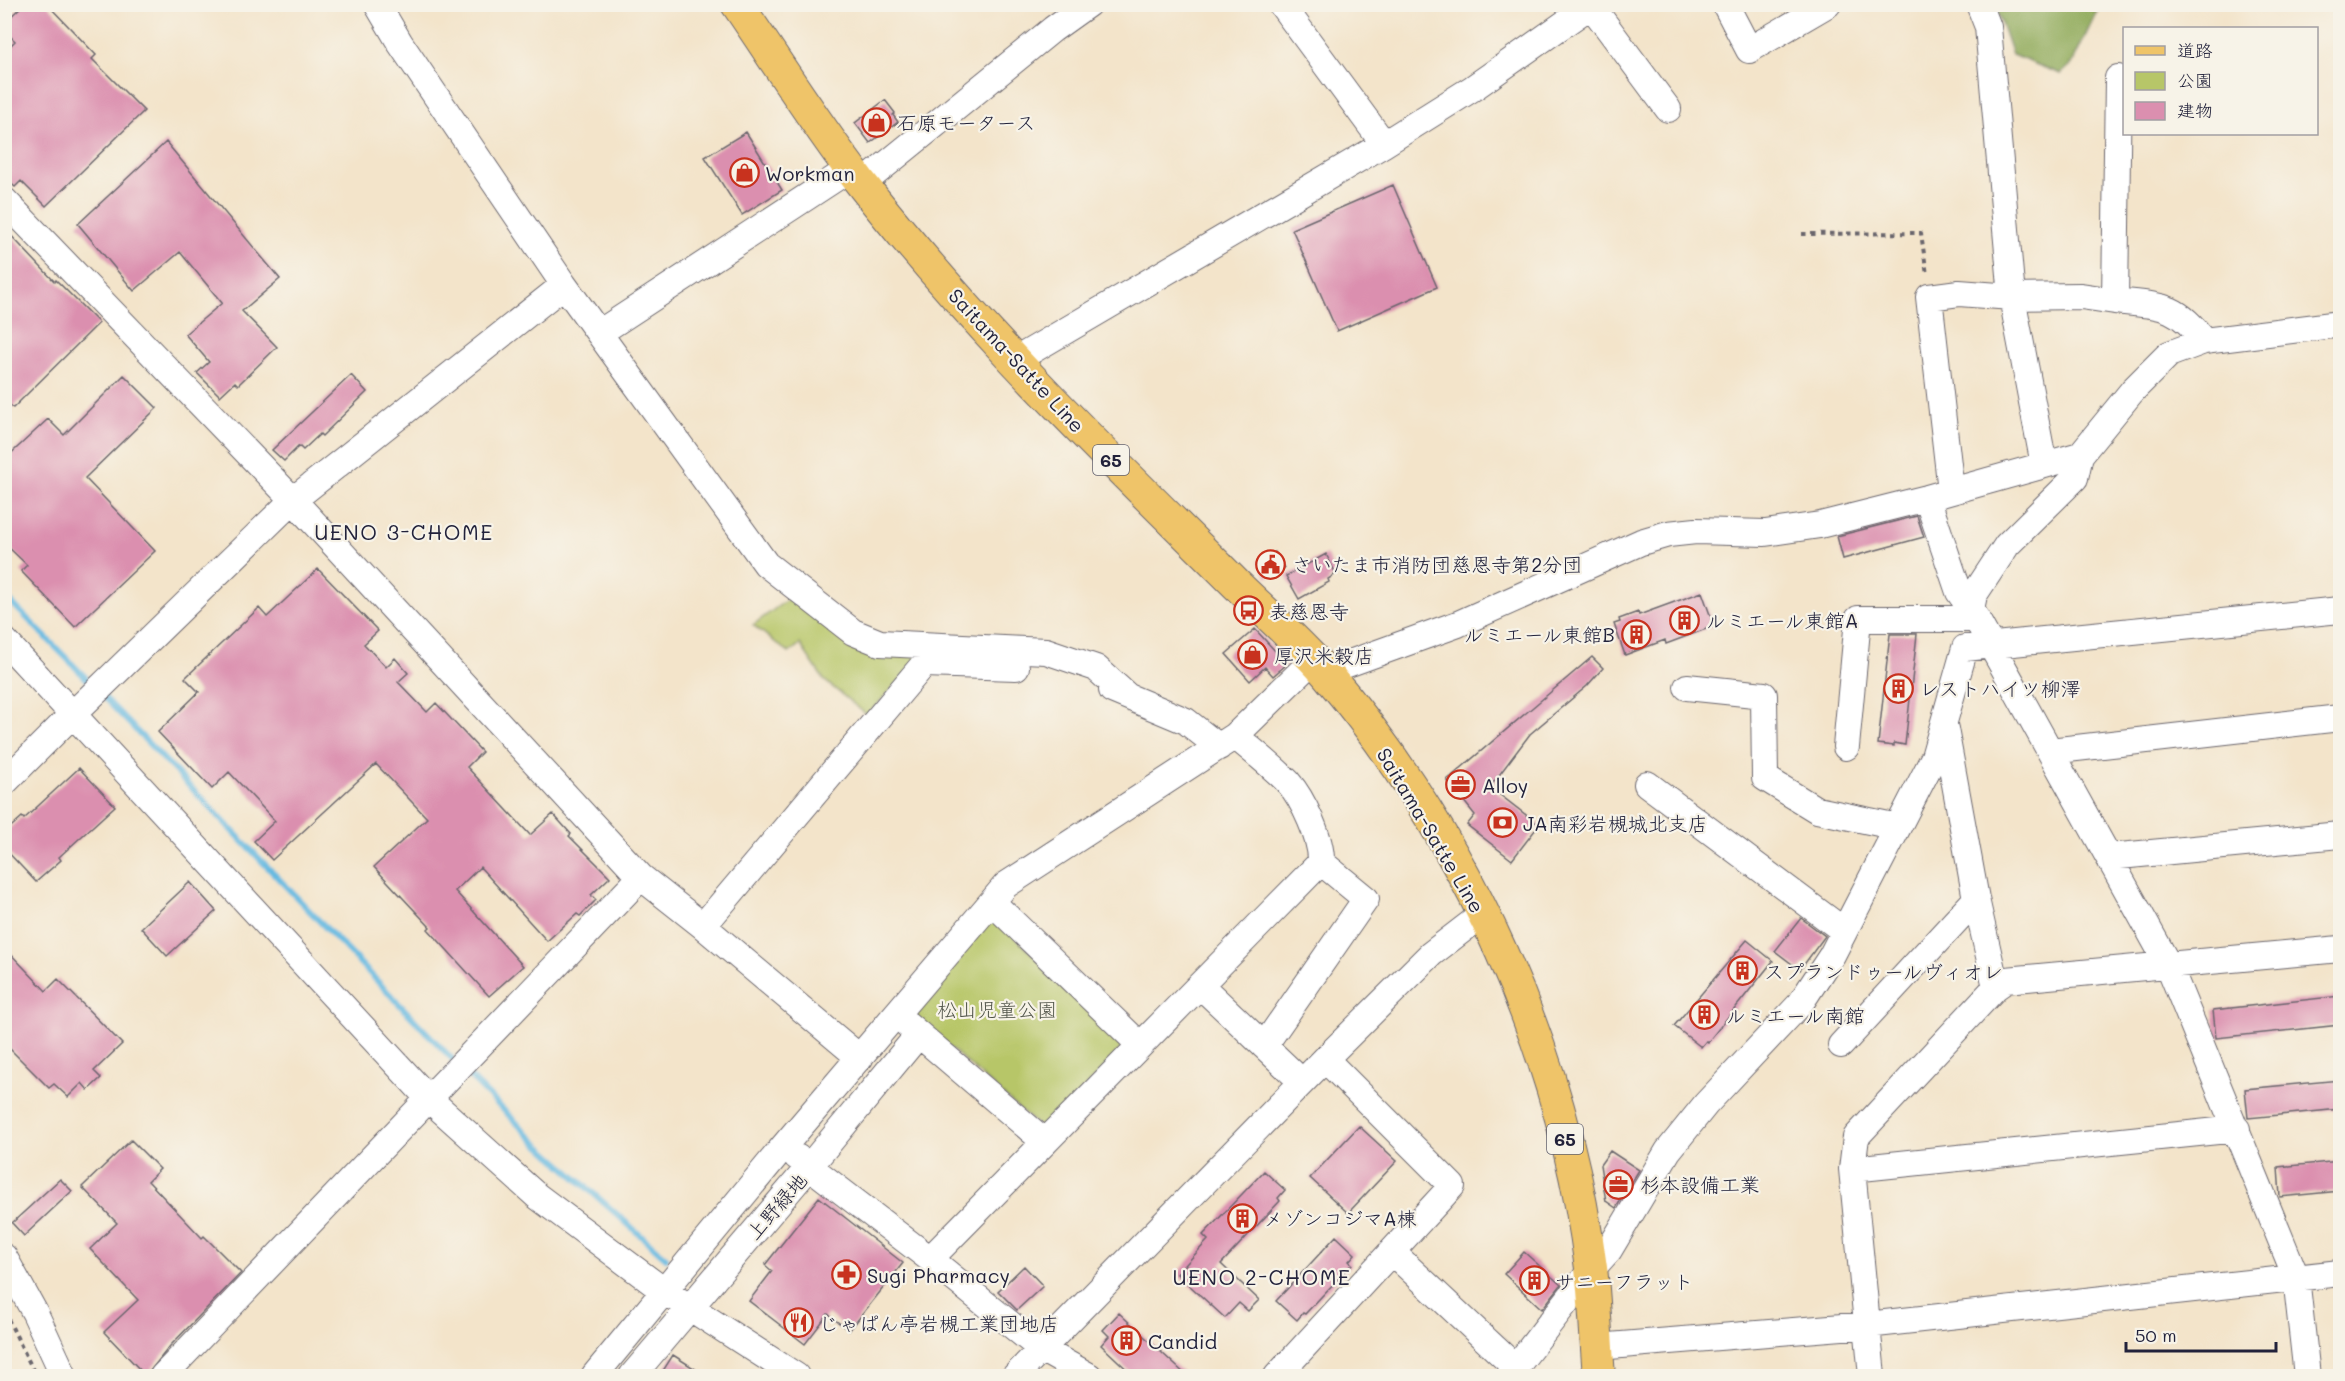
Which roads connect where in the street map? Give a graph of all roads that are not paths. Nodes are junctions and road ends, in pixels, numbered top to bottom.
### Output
1 (377, 4) edge
2 (737, 4) edge
3 (1088, 4) edge
4 (1281, 4) edge
5 (1725, 4) edge
6 (1828, 4) edge
7 (1979, 4) edge
8 (1596, 6) edge
9 (2118, 78) dead end
10 (1668, 109) dead end
11 (1384, 144) junction
12 (856, 176) junction
13 (4, 200) edge
14 (564, 285) junction
15 (2012, 297) junction
16 (2115, 302) junction
17 (2337, 330) edge
18 (599, 333) junction
19 (2204, 341) junction
20 (1014, 361) junction
21 (2080, 454) junction
22 (2044, 465) junction
23 (1939, 495) junction
24 (293, 500) junction
25 (2340, 610) edge
26 (1974, 614) junction
27 (4, 640) edge
28 (1990, 645) junction
29 (1319, 666) junction
30 (1687, 687) dead end
31 (1126, 695) junction
32 (72, 715) junction
33 (2340, 718) edge
34 (1944, 724) junction
35 (1227, 742) junction
36 (1846, 747) dead end
37 (2050, 751) junction
38 (4, 783) edge
39 (1647, 784) dead end
40 (1898, 827) junction
41 (2340, 835) edge
42 (2109, 857) junction
43 (1321, 862) junction
44 (640, 878) junction
45 (1976, 899) junction
46 (992, 902) junction
47 (1483, 914) junction
48 (702, 926) junction
49 (1844, 931) junction
50 (2340, 949) edge
51 (2169, 966) junction
52 (1200, 985) junction
53 (1996, 987) junction
54 (895, 1014) junction
55 (919, 1034) junction
56 (1140, 1045) junction
57 (1841, 1045) dead end
58 (1263, 1046) junction
59 (860, 1058) junction
60 (1325, 1059) junction
61 (1302, 1082) junction
62 (429, 1099) junction
63 (2237, 1129) junction
64 (1045, 1142) junction
65 (783, 1147) junction
66 (810, 1167) junction
67 (1852, 1169) junction
68 (1392, 1252) junction
69 (4, 1257) edge
70 (930, 1259) junction
71 (1591, 1270) junction
72 (2340, 1273) edge
73 (2296, 1277) junction
74 (664, 1292) junction
75 (688, 1309) junction
76 (1867, 1325) junction
77 (1041, 1349) junction
78 (1598, 1362) edge
79 (1512, 1372) edge
80 (64, 1377) edge
81 (163, 1377) edge
82 (594, 1377) edge
83 (632, 1377) edge
84 (796, 1377) edge
85 (1015, 1377) edge
86 (1089, 1377) edge
87 (1276, 1377) edge
88 (1872, 1377) edge
89 (2307, 1377) edge

1 - 14 street
2 - 12 main road, Saitama-Satte Line / 65
3 - 12 street
4 - 11 street
5 - 6 street
7 - 15 street
8 - 10 street
8 - 11 street
9 - 16 street
11 - 20 street
12 - 18 street
12 - 20 main road, Saitama-Satte Line / 65
13 - 24 street
14 - 18 street
14 - 24 street
15 - 16 street
15 - 22 street
15 - 23 street
16 - 19 street
17 - 19 street
18 - 31 street
19 - 21 street
20 - 29 main road, Saitama-Satte Line / 65
21 - 22 street
21 - 26 street
22 - 23 street
23 - 26 street
23 - 29 street
24 - 32 street
24 - 44 street
25 - 28 street
26 - 28 street
26 - 36 street
27 - 32 street
28 - 34 street
28 - 37 street
29 - 35 street
29 - 47 main road, Saitama-Satte Line / 65
30 - 40 street
31 - 35 street
31 - 48 street
32 - 38 street
32 - 62 street
33 - 37 street
34 - 40 street
34 - 45 street
35 - 43 street
35 - 46 street
37 - 42 street
39 - 49 street
40 - 49 street
41 - 42 street
42 - 51 street
43 - 52 street
43 - 58 street
44 - 48 street
44 - 62 street
45 - 53 street
45 - 57 street
46 - 54 street
46 - 56 street
47 - 60 street
47 - 71 main road, Saitama-Satte Line / 65
48 - 59 street
49 - 71 street
50 - 51 street
51 - 53 street
51 - 63 street
52 - 56 street
52 - 58 street
53 - 67 street
54 - 55 street
54 - 59 street
55 - 64 street
55 - 66 street, 上野緑地
56 - 64 street
58 - 61 street
59 - 65 street
60 - 61 street
60 - 68 street
61 - 77 street
62 - 74 street
62 - 81 street
63 - 67 street
63 - 73 street
64 - 70 street
65 - 66 street
65 - 74 street
66 - 70 street
66 - 75 street, 上野緑地
67 - 76 street
68 - 79 street
68 - 87 street
69 - 80 street
70 - 77 street
71 - 78 main road, Saitama-Satte Line / 65
71 - 79 street
72 - 73 street
73 - 76 street
73 - 89 street
74 - 75 street
74 - 82 street
75 - 83 street, 上野緑地
75 - 84 street
76 - 78 street
76 - 88 street
77 - 85 street
77 - 86 street

